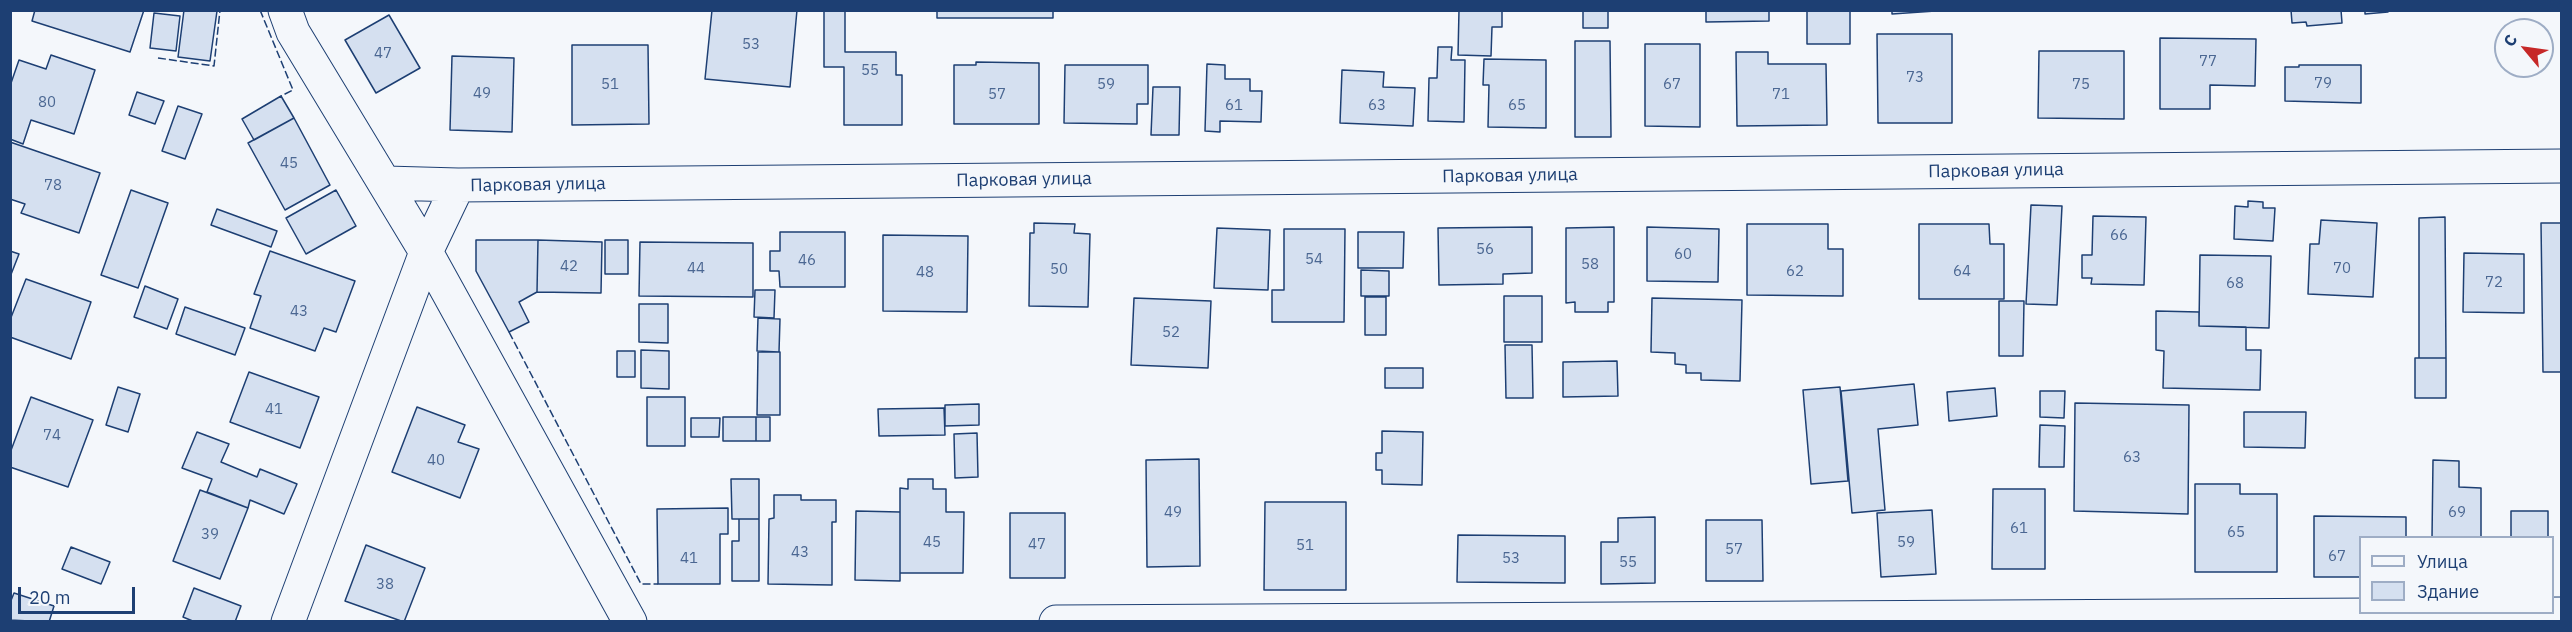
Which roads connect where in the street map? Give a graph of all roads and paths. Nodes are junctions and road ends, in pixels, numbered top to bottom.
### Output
1 (285, 10) edge
2 (2562, 166) edge
3 (386, 183) junction
4 (458, 186) junction
5 (426, 252) junction
6 (2562, 614) edge
7 (288, 621) edge
8 (630, 621) edge
9 (1056, 621) edge

1 - 3 street
2 - 4 street, Парковая улица
3 - 4 street, Парковая улица
3 - 5 street
4 - 5 street, Парковая улица
5 - 7 street, Парковая улица
5 - 8 street
6 - 9 street

